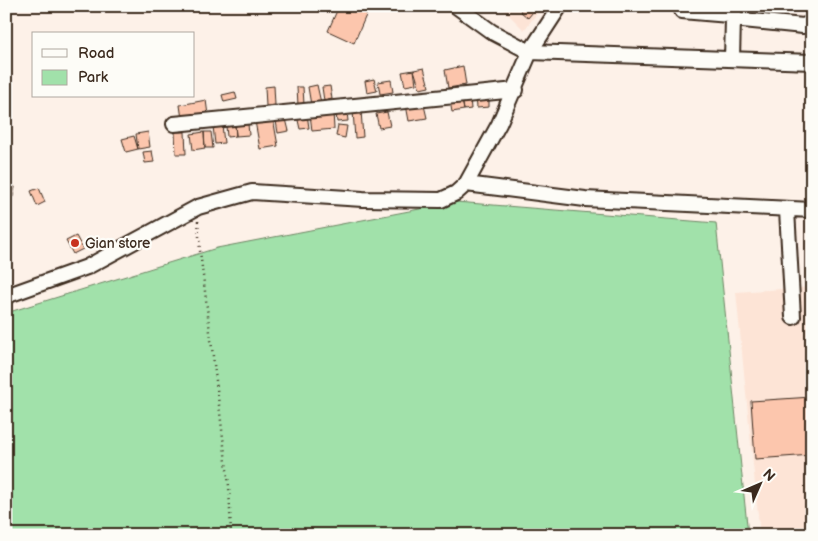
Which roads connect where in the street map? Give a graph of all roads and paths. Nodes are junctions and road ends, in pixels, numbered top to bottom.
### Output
1 (456, 6) edge
2 (560, 6) edge
3 (682, 11) dead end
4 (734, 13) edge
5 (812, 23) edge
6 (530, 52) junction
7 (732, 58) junction
8 (812, 62) edge
9 (516, 90) junction
10 (174, 124) dead end
11 (466, 184) junction
12 (198, 207) junction
13 (787, 210) junction
14 (812, 210) edge
15 (6, 296) edge
16 (793, 317) dead end
17 (231, 535) edge

1 - 6 street
2 - 6 street
3 - 4 street
4 - 5 street
4 - 7 street
6 - 7 street
6 - 9 street
7 - 8 street
9 - 10 street
9 - 11 street
11 - 12 street
11 - 13 street
12 - 15 street
12 - 17 path
13 - 14 street
13 - 16 street

